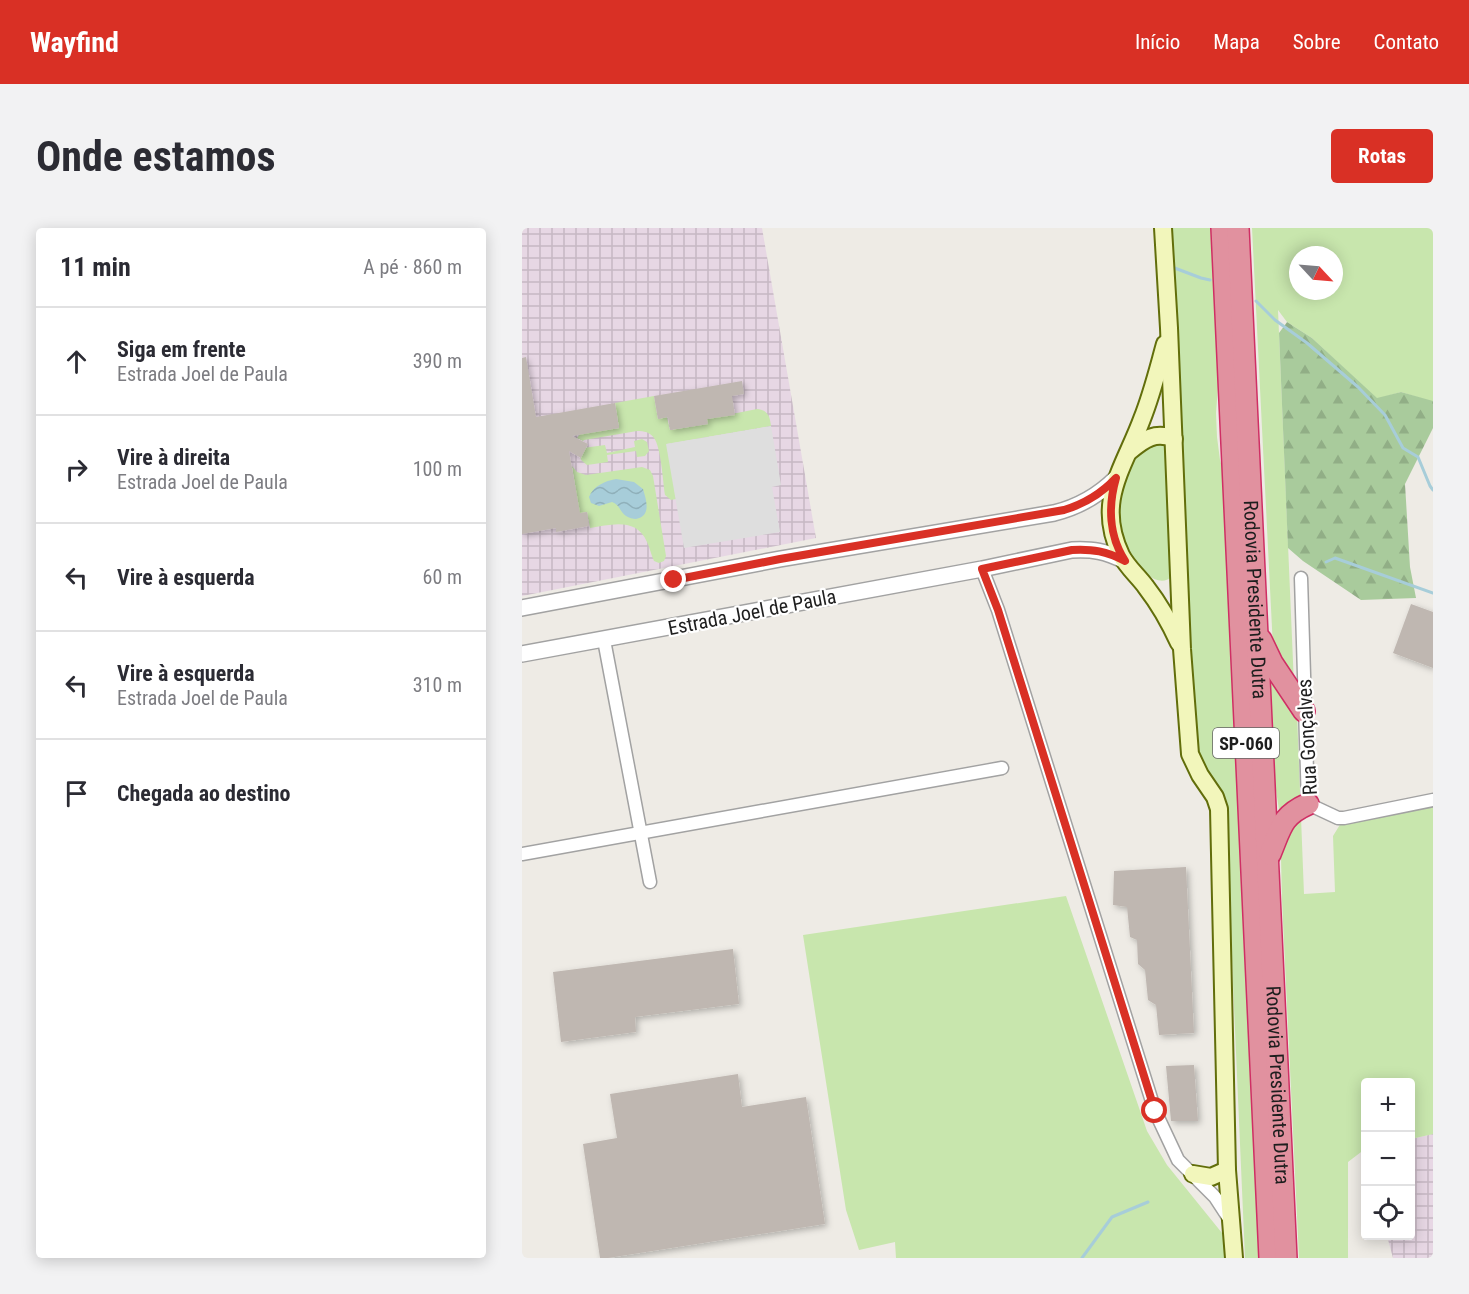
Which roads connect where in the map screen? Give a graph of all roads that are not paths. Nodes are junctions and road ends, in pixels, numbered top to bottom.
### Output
1 (1163, 228) edge
2 (1222, 228) edge
3 (1238, 228) edge
4 (1169, 328) junction
5 (1174, 439) junction
6 (1129, 451) junction
7 (1116, 478) junction
8 (1125, 561) junction
9 (982, 569) junction
10 (1301, 578) dead end
11 (1179, 582) junction
12 (1147, 588) junction
13 (522, 608) edge
14 (1257, 633) junction
15 (604, 640) junction
16 (1182, 649) junction
17 (522, 654) edge
18 (1304, 711) junction
19 (1002, 768) dead end
20 (1433, 800) edge
21 (1308, 804) junction
22 (641, 833) junction
23 (522, 854) edge
24 (1268, 860) junction
25 (650, 882) dead end
26 (1227, 1170) junction
27 (1193, 1174) junction
28 (1231, 1221) junction
29 (1234, 1258) edge
30 (1270, 1258) edge
31 (1286, 1258) edge

1 - 4 main road
2 - 30 highway, Rodovia Presidente Dutra / SP-060
3 - 14 highway, Rodovia Presidente Dutra / SP-060
4 - 5 main road
4 - 6 main road
5 - 6 main road
5 - 11 main road
6 - 7 main road
7 - 8 main road
7 - 13 street
8 - 9 street, Estrada Joel de Paula
8 - 12 main road
9 - 15 street, Estrada Joel de Paula
9 - 27 street
10 - 18 street, Rua Gonçalves
11 - 12 main road
11 - 16 main road
12 - 16 main road
14 - 18 highway
14 - 24 highway, Rodovia Presidente Dutra / SP-060
15 - 17 street, Estrada Joel de Paula
15 - 22 street
16 - 26 main road
18 - 21 street, Rua Gonçalves
19 - 22 street
20 - 21 street, Rua Gonçalves
21 - 24 highway
22 - 23 street
22 - 25 street
24 - 31 highway, Rodovia Presidente Dutra / SP-060
26 - 27 main road
26 - 28 main road
27 - 28 street
28 - 29 main road

